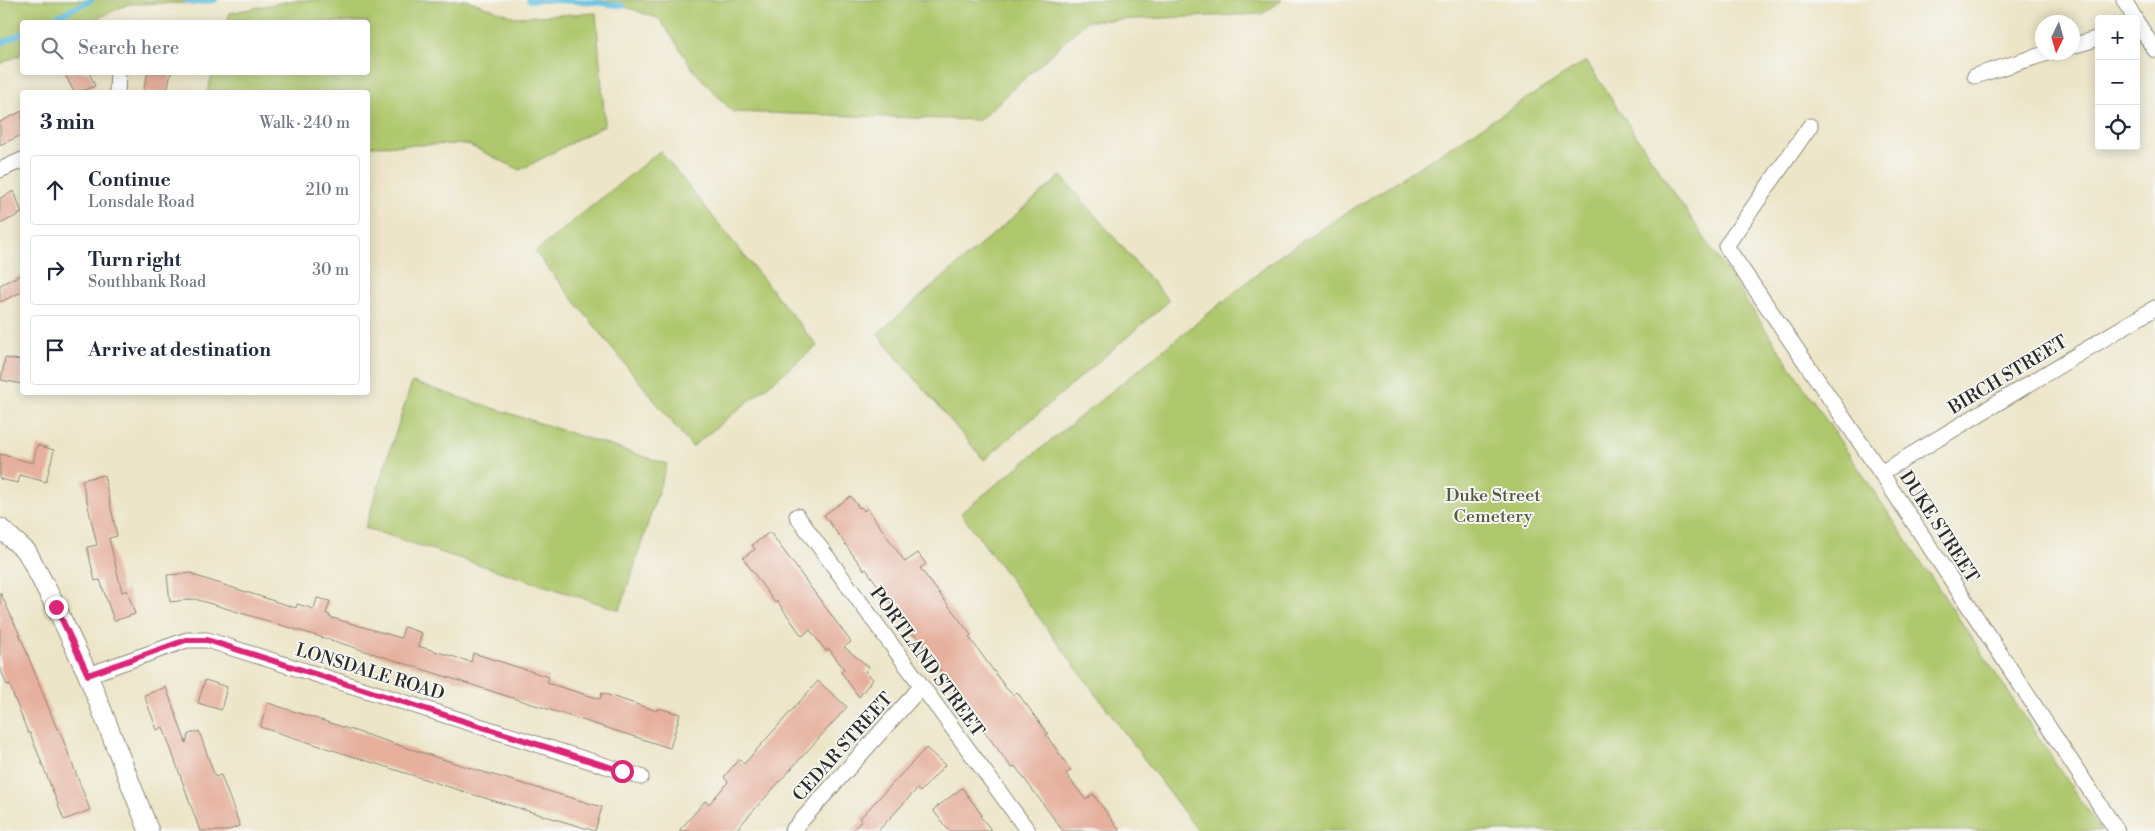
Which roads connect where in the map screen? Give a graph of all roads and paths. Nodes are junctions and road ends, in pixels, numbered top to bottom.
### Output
1 (2124, 0) edge
2 (2132, 15) edge
3 (2140, 28) edge
4 (2095, 39) edge
5 (2080, 44) edge
6 (2155, 50) edge
7 (2035, 57) edge
8 (118, 75) edge
9 (1975, 76) dead end
10 (117, 90) edge
11 (1810, 126) dead end
12 (20, 161) edge
13 (0, 170) edge
14 (2155, 308) edge
15 (1881, 473) junction
16 (797, 516) dead end
17 (0, 528) edge
18 (88, 675) junction
19 (921, 687) junction
20 (641, 777) dead end
21 (149, 831) edge
22 (792, 831) edge
23 (1028, 831) edge
24 (2117, 831) edge

1 - 2 street
3 - 6 street
4 - 5 street
7 - 9 street
8 - 10 street
11 - 15 street, DUKE STREET
12 - 13 street
14 - 15 street, BIRCH STREET
15 - 24 street, DUKE STREET
16 - 19 street, PORTLAND STREET
17 - 18 street
18 - 20 street, LONSDALE ROAD
18 - 21 street
19 - 22 street, CEDAR STREET
19 - 23 street, PORTLAND STREET

